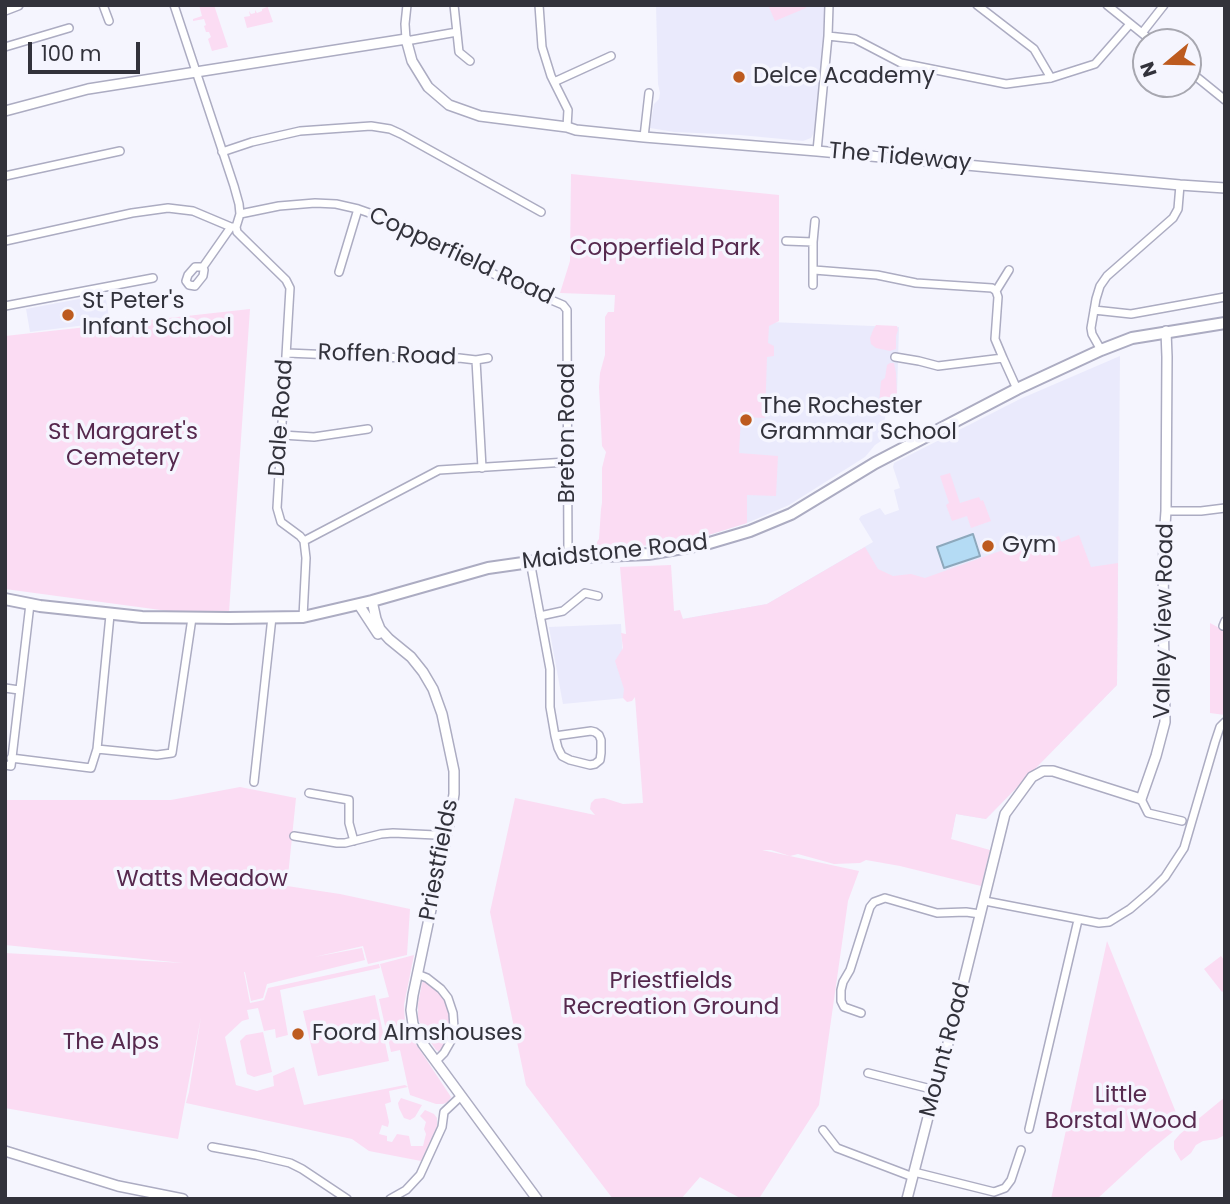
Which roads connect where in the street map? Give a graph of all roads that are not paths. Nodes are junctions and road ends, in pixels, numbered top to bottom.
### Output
1 (18, 5) edge
2 (103, 5) edge
3 (174, 5) edge
4 (407, 5) edge
5 (454, 5) edge
6 (539, 5) edge
7 (829, 5) edge
8 (978, 5) edge
9 (1107, 5) edge
10 (1164, 5) edge
11 (5, 10) edge
12 (109, 21) dead end
13 (1130, 24) junction
14 (69, 28) dead end
15 (1135, 28) edge
16 (1146, 28) edge
17 (457, 32) junction
18 (828, 36) junction
19 (406, 40) junction
20 (5, 47) edge
21 (611, 56) dead end
22 (470, 61) dead end
23 (197, 72) junction
24 (1051, 78) junction
25 (1202, 81) edge
26 (554, 82) junction
27 (649, 93) dead end
28 (1225, 100) edge
29 (5, 111) edge
30 (571, 129) junction
31 (644, 137) junction
32 (817, 150) junction
33 (120, 151) dead end
34 (222, 152) junction
35 (5, 176) edge
36 (1180, 185) junction
37 (1225, 188) edge
38 (358, 209) junction
39 (541, 212) dead end
40 (240, 214) junction
41 (815, 221) dead end
42 (234, 227) junction
43 (5, 241) edge
44 (786, 241) dead end
45 (813, 242) junction
46 (202, 267) dead end
47 (814, 270) junction
48 (1009, 270) dead end
49 (339, 272) dead end
50 (153, 278) dead end
51 (813, 285) dead end
52 (996, 291) junction
53 (1225, 297) edge
54 (5, 306) edge
55 (567, 310) joint
56 (1094, 310) junction
57 (1225, 323) edge
58 (1166, 331) junction
59 (1101, 350) junction
60 (287, 353) junction
61 (895, 357) dead end
62 (488, 358) dead end
63 (1003, 358) junction
64 (476, 360) junction
65 (1017, 389) junction
66 (368, 429) dead end
67 (282, 435) junction
68 (567, 462) junction
69 (482, 467) junction
70 (1225, 508) edge
71 (1166, 511) junction
72 (304, 541) junction
73 (568, 557) junction
74 (530, 561) junction
75 (598, 596) dead end
76 (5, 598) edge
77 (372, 601) junction
78 (30, 604) junction
79 (359, 605) junction
80 (110, 615) junction
81 (272, 617) junction
82 (303, 617) junction
83 (540, 617) junction
84 (192, 618) junction
85 (389, 639) junction
86 (5, 688) edge
87 (19, 690) junction
88 (1225, 722) edge
89 (555, 736) junction
90 (97, 749) junction
91 (9, 763) edge
92 (254, 782) dead end
93 (309, 793) dead end
94 (1141, 799) junction
95 (1182, 821) dead end
96 (294, 836) dead end
97 (447, 837) junction
98 (354, 841) junction
99 (985, 901) junction
100 (980, 914) junction
101 (1078, 920) junction
102 (417, 974) junction
103 (861, 1013) dead end
104 (436, 1061) junction
105 (868, 1073) dead end
106 (935, 1090) junction
107 (461, 1096) junction
108 (1028, 1129) dead end
109 (823, 1130) dead end
110 (212, 1147) dead end
111 (1021, 1150) dead end
112 (5, 1151) edge
113 (913, 1175) junction
114 (183, 1199) edge
115 (347, 1199) edge
116 (390, 1199) edge
117 (537, 1199) edge
118 (907, 1199) edge

1 - 11 street
2 - 12 street
3 - 23 street
4 - 19 street
5 - 17 street
6 - 26 street
7 - 18 street
8 - 24 street
9 - 13 street
10 - 16 street
13 - 15 street
13 - 24 street
14 - 20 street
17 - 19 street
17 - 22 street
18 - 24 street
18 - 32 street
19 - 23 street
19 - 30 street, The Tideway
21 - 26 street
23 - 29 street
23 - 34 street
25 - 28 street
26 - 30 street
27 - 31 street
30 - 31 street, The Tideway
31 - 32 street, The Tideway
32 - 36 street, The Tideway
33 - 35 street
34 - 39 street
34 - 40 street
36 - 37 street, The Tideway
36 - 56 street
38 - 40 street, Copperfield Road
38 - 49 street
38 - 55 street, Copperfield Road
40 - 42 street
41 - 45 street
42 - 43 street
42 - 46 street
42 - 60 street, Dale Road
44 - 45 street
45 - 47 street
47 - 51 street
47 - 52 street
48 - 52 street
50 - 54 street
52 - 63 street
53 - 56 street
55 - 68 street, Breton Road
56 - 59 street
57 - 58 main road, Maidstone Road
58 - 59 main road, Maidstone Road
58 - 71 street, Valley View Road
59 - 65 main road, Maidstone Road
60 - 64 street, Roffen Road
60 - 67 street, Dale Road
61 - 63 street
62 - 64 street, Roffen Road
63 - 65 street
64 - 69 street
65 - 73 main road, Maidstone Road
66 - 67 street
67 - 72 street, Dale Road
68 - 69 street
68 - 73 street, Breton Road
69 - 72 street
70 - 71 street
71 - 94 street, Valley View Road
72 - 82 street
73 - 74 main road, Maidstone Road
74 - 77 main road, Maidstone Road
74 - 83 street
75 - 83 street
76 - 78 main road, Maidstone Road
77 - 79 main road, Maidstone Road
77 - 85 street, Priestfields
78 - 80 main road, Maidstone Road
78 - 87 street
79 - 82 main road, Maidstone Road
79 - 85 street, Priestfields
80 - 84 main road, Maidstone Road
80 - 90 street
81 - 82 main road, Maidstone Road
81 - 84 main road, Maidstone Road
81 - 92 street
83 - 89 street
84 - 90 street
85 - 97 street, Priestfields
86 - 87 street
87 - 91 street
88 - 101 street
89 - 89 street
90 - 91 street
93 - 98 street
94 - 95 street
94 - 99 street
96 - 98 street
97 - 98 street
97 - 102 street, Priestfields
99 - 100 street, Mount Road
99 - 101 street
100 - 103 street
100 - 106 street, Mount Road
101 - 108 street
102 - 104 street, Priestfields
102 - 104 street
104 - 107 street, Priestfields
105 - 106 street
106 - 113 street, Mount Road
107 - 116 street
107 - 117 street, Priestfields
109 - 113 street
110 - 115 street
111 - 113 street
112 - 114 street
113 - 118 street, Mount Road

